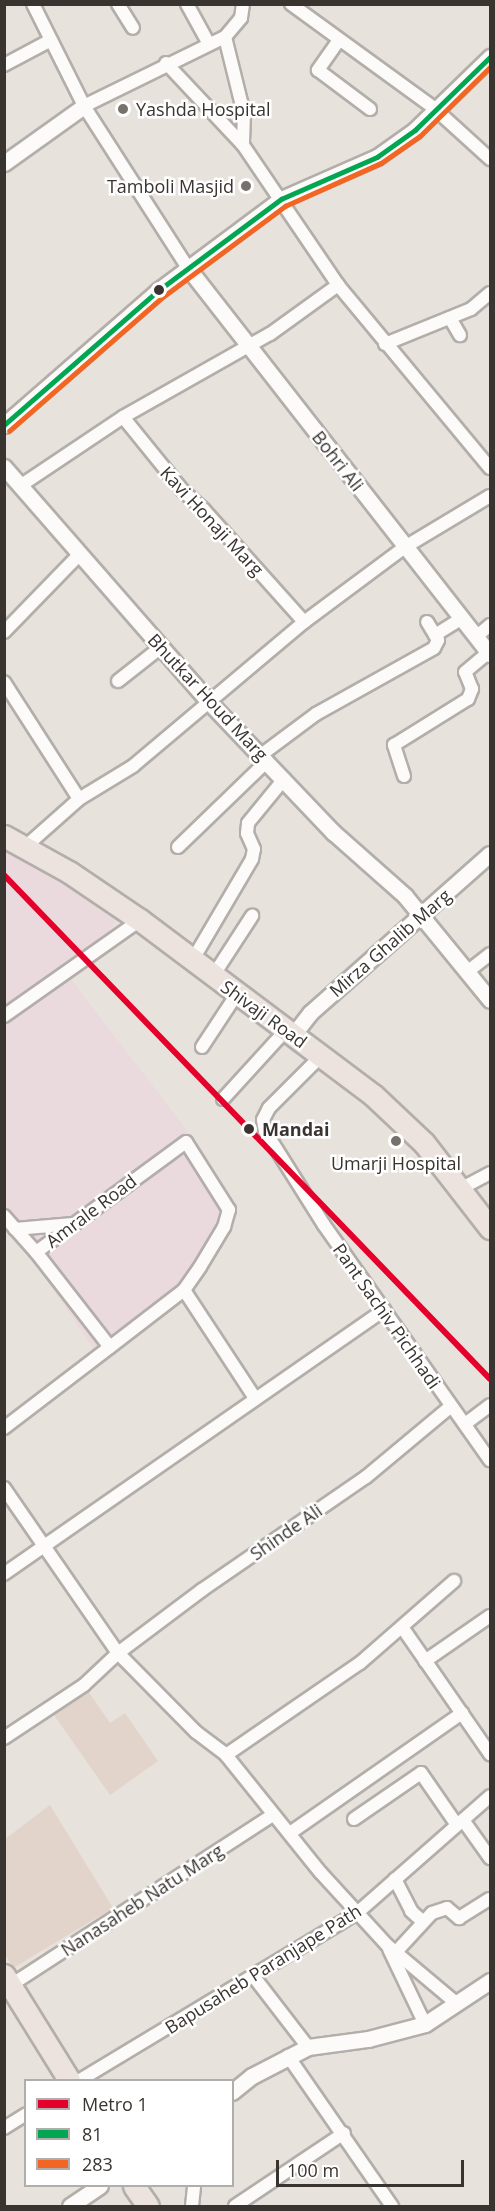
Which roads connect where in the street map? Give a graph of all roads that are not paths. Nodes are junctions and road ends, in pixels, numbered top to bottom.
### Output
1 (33, 4) edge
2 (118, 4) edge
3 (187, 4) edge
4 (243, 4) edge
5 (293, 5) edge
6 (133, 28) dead end
7 (225, 37) junction
8 (51, 40) junction
9 (339, 40) junction
10 (209, 44) junction
11 (490, 57) edge
12 (166, 63) junction
13 (4, 64) edge
14 (84, 106) junction
15 (434, 108) junction
16 (370, 109) dead end
17 (243, 145) junction
18 (490, 159) edge
19 (4, 163) edge
20 (281, 199) junction
21 (188, 268) junction
22 (338, 285) junction
23 (490, 293) edge
24 (450, 318) junction
25 (460, 336) dead end
26 (385, 344) junction
27 (248, 345) junction
28 (123, 417) junction
29 (4, 425) edge
30 (4, 467) edge
31 (490, 468) edge
32 (20, 486) junction
33 (490, 496) edge
34 (405, 547) junction
35 (78, 556) junction
36 (462, 618) junction
37 (304, 622) junction
38 (428, 622) dead end
39 (490, 625) edge
40 (4, 632) edge
41 (435, 635) junction
42 (477, 636) junction
43 (161, 647) junction
44 (490, 653) edge
45 (118, 681) dead end
46 (4, 682) edge
47 (209, 702) junction
48 (264, 758) junction
49 (404, 776) dead end
50 (284, 779) junction
51 (79, 799) junction
52 (4, 836) edge
53 (25, 847) junction
54 (178, 847) dead end
55 (490, 854) edge
56 (252, 916) dead end
57 (422, 916) junction
58 (140, 920) junction
59 (490, 954) edge
60 (192, 961) junction
61 (467, 972) junction
62 (213, 976) junction
63 (237, 994) junction
64 (490, 1000) edge
65 (4, 1016) edge
66 (289, 1032) junction
67 (202, 1047) dead end
68 (321, 1056) junction
69 (223, 1099) dead end
70 (490, 1173) edge
71 (462, 1188) junction
72 (4, 1216) edge
73 (74, 1224) junction
74 (490, 1228) edge
75 (15, 1229) junction
76 (36, 1252) junction
77 (184, 1290) junction
78 (384, 1310) junction
79 (110, 1347) junction
80 (255, 1398) junction
81 (490, 1405) edge
82 (450, 1407) junction
83 (465, 1424) junction
84 (4, 1428) edge
85 (490, 1460) edge
86 (4, 1488) edge
87 (45, 1546) junction
88 (4, 1574) edge
89 (454, 1581) dead end
90 (490, 1616) edge
91 (402, 1628) junction
92 (118, 1653) junction
93 (425, 1661) junction
94 (462, 1713) junction
95 (4, 1738) edge
96 (490, 1754) edge
97 (226, 1755) junction
98 (490, 1796) edge
99 (273, 1815) junction
100 (354, 1819) dead end
101 (460, 1822) junction
102 (290, 1833) junction
103 (490, 1858) edge
104 (395, 1879) junction
105 (490, 1899) edge
106 (357, 1913) junction
107 (422, 1921) junction
108 (392, 1948) junction
109 (254, 1977) junction
110 (8, 1980) edge
111 (490, 1981) edge
112 (456, 2003) junction
113 (425, 2024) junction
114 (308, 2048) junction
115 (288, 2056) junction
116 (68, 2079) edge
117 (82, 2079) edge
118 (234, 2091) edge
119 (24, 2116) edge
120 (4, 2128) edge
121 (344, 2133) junction
122 (98, 2187) edge
123 (135, 2187) edge
124 (194, 2187) edge
125 (70, 2206) edge
126 (148, 2206) edge
127 (192, 2206) edge
128 (235, 2206) edge
129 (392, 2206) edge

1 - 8 street
2 - 6 street
3 - 10 street
4 - 7 street
5 - 9 street
7 - 10 street
7 - 17 street
8 - 13 street
8 - 14 street
9 - 15 street
9 - 16 street
10 - 12 street
11 - 15 street
12 - 14 street
12 - 17 street
14 - 19 street
14 - 21 street
15 - 18 street
15 - 20 street
17 - 20 street
20 - 21 street
20 - 22 street
21 - 27 street, Bohri Ali
21 - 29 street
22 - 26 street
22 - 27 street
23 - 24 street
24 - 25 street
24 - 26 street
26 - 31 street
27 - 28 street
27 - 34 street, Bohri Ali
28 - 32 street
28 - 37 street, Kavi Honaji Marg
30 - 32 street, Bhutkar Houd Marg
32 - 35 street, Bhutkar Houd Marg
33 - 34 street
34 - 36 street, Bohri Ali
34 - 37 street
35 - 40 street
35 - 43 street, Bhutkar Houd Marg
36 - 41 street
36 - 42 street, Bohri Ali
37 - 47 street
38 - 41 street
39 - 42 street
41 - 48 street
42 - 44 street, Bohri Ali
43 - 45 street
43 - 47 street, Bhutkar Houd Marg
44 - 49 street
46 - 51 street
47 - 48 street, Bhutkar Houd Marg
47 - 51 street
48 - 50 street, Bhutkar Houd Marg
48 - 54 street
50 - 57 street, Bhutkar Houd Marg
50 - 60 street
51 - 53 street
52 - 53 highway, Shivaji Road
53 - 58 highway, Shivaji Road
55 - 57 street, Mirza Ghalib Marg
56 - 62 street
57 - 61 street, Bhutkar Houd Marg
57 - 66 street, Mirza Ghalib Marg
58 - 60 highway, Shivaji Road
58 - 65 street
59 - 61 street
60 - 62 highway, Shivaji Road
61 - 64 street, Bhutkar Houd Marg
62 - 63 highway, Shivaji Road
63 - 66 highway, Shivaji Road
63 - 67 street
66 - 68 highway, Shivaji Road
66 - 69 street
68 - 71 highway, Shivaji Road
68 - 78 street, Pant Sachiv Pichhadi
70 - 71 street
71 - 74 highway, Shivaji Road
72 - 75 street
73 - 75 street
73 - 76 street, Amrale Road
73 - 77 street, Amrale Road
75 - 76 street
76 - 79 street, Amrale Road
77 - 79 street
77 - 80 street
78 - 80 street
78 - 82 street, Pant Sachiv Pichhadi
79 - 84 street
80 - 87 street
81 - 83 street
82 - 83 street, Pant Sachiv Pichhadi
82 - 92 street, Shinde Ali
83 - 85 street, Pant Sachiv Pichhadi
86 - 87 street
87 - 88 street
87 - 92 street
89 - 91 street
90 - 93 street
91 - 93 street
91 - 97 street
92 - 95 street, Shinde Ali
92 - 97 street
93 - 94 street
94 - 96 street
94 - 102 street
97 - 99 street
98 - 101 street, Bapusaheb Paranjape Path
99 - 102 street
99 - 110 street, Nanasaheb Natu Marg
100 - 101 street
101 - 103 street
101 - 104 street, Bapusaheb Paranjape Path
102 - 106 street
104 - 106 street, Bapusaheb Paranjape Path
104 - 107 street
105 - 107 street
106 - 108 street
106 - 109 street, Bapusaheb Paranjape Path
107 - 108 street
108 - 112 street
108 - 113 street
109 - 114 street
109 - 117 street, Bapusaheb Paranjape Path
110 - 116 highway
111 - 112 street
112 - 113 street
113 - 114 street
114 - 115 street
115 - 118 street
115 - 121 street
119 - 120 street
121 - 128 street
121 - 129 street
122 - 125 street
123 - 126 highway
124 - 127 street

